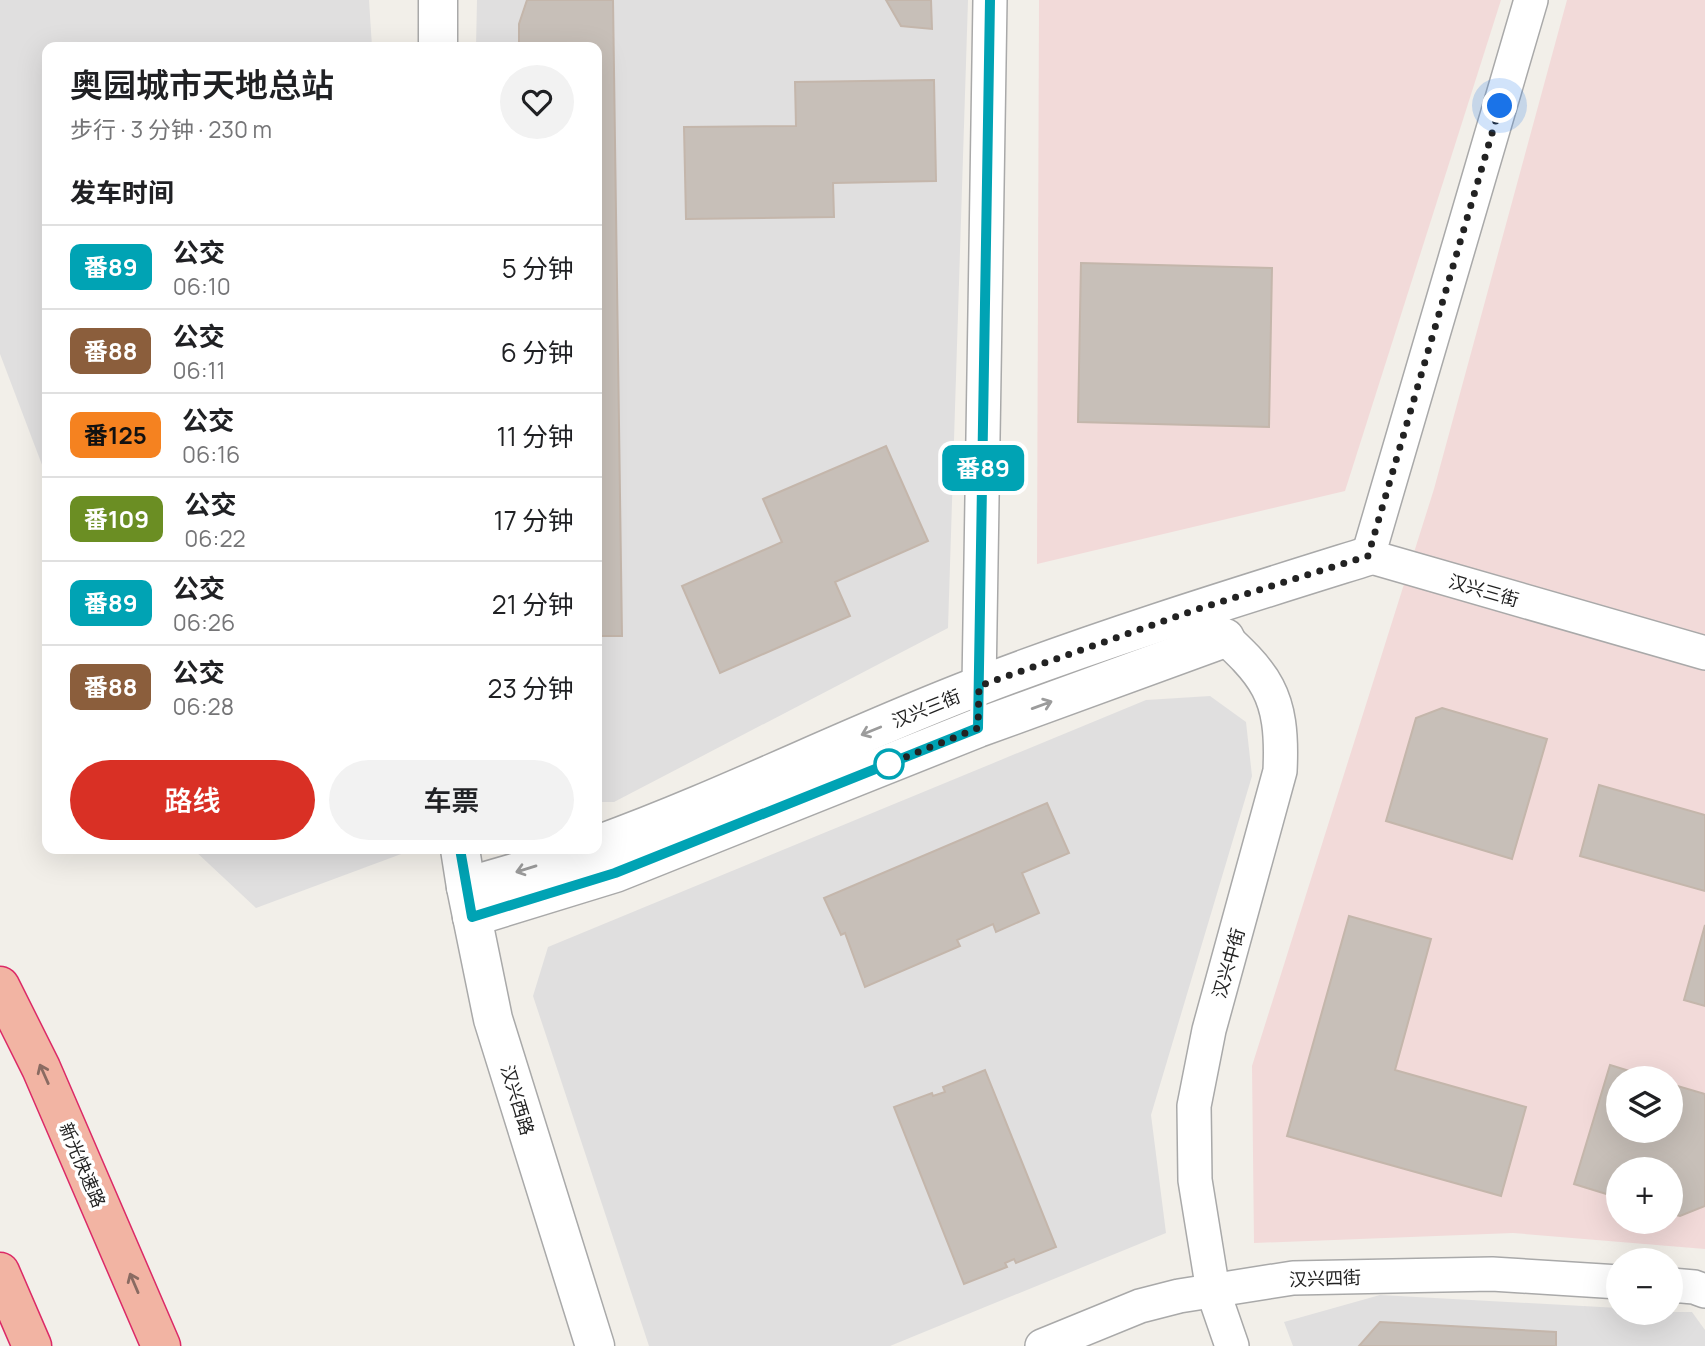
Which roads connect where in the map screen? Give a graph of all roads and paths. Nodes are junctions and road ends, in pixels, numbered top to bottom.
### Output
1 (438, 0) edge
2 (990, 0) edge
3 (1531, 0) edge
4 (438, 42) edge
5 (1368, 556) junction
6 (1195, 610) junction
7 (1224, 638) junction
8 (1705, 653) edge
9 (979, 686) junction
10 (978, 728) junction
11 (659, 822) junction
12 (602, 824) edge
13 (602, 843) edge
14 (461, 854) edge
15 (571, 854) edge
16 (469, 902) junction
17 (0, 986) edge
18 (0, 1272) edge
19 (1606, 1281) edge
20 (1683, 1286) edge
21 (1213, 1290) junction
22 (1705, 1291) edge
23 (33, 1346) edge
24 (161, 1346) edge
25 (595, 1346) edge
26 (1042, 1346) edge
27 (1232, 1346) edge

1 - 4 street
2 - 9 street
3 - 5 street
5 - 6 street, 汉兴三街
5 - 8 street, 汉兴三街
6 - 7 street, 汉兴中街
6 - 9 street, 汉兴三街
10 -> 7 street
7 - 21 street, 汉兴中街
9 - 10 street
9 -> 11 street, 汉兴三街
10 - 16 street
11 - 12 street
11 - 13 street, 汉兴三街
14 - 16 street, 汉兴西路
15 -> 16 street
16 - 25 street, 汉兴西路
24 -> 17 highway, 新光快速路
18 - 23 highway
19 - 21 street, 汉兴四街
20 - 22 street
21 - 26 street, 汉兴四街
21 - 27 street, 汉兴中街

